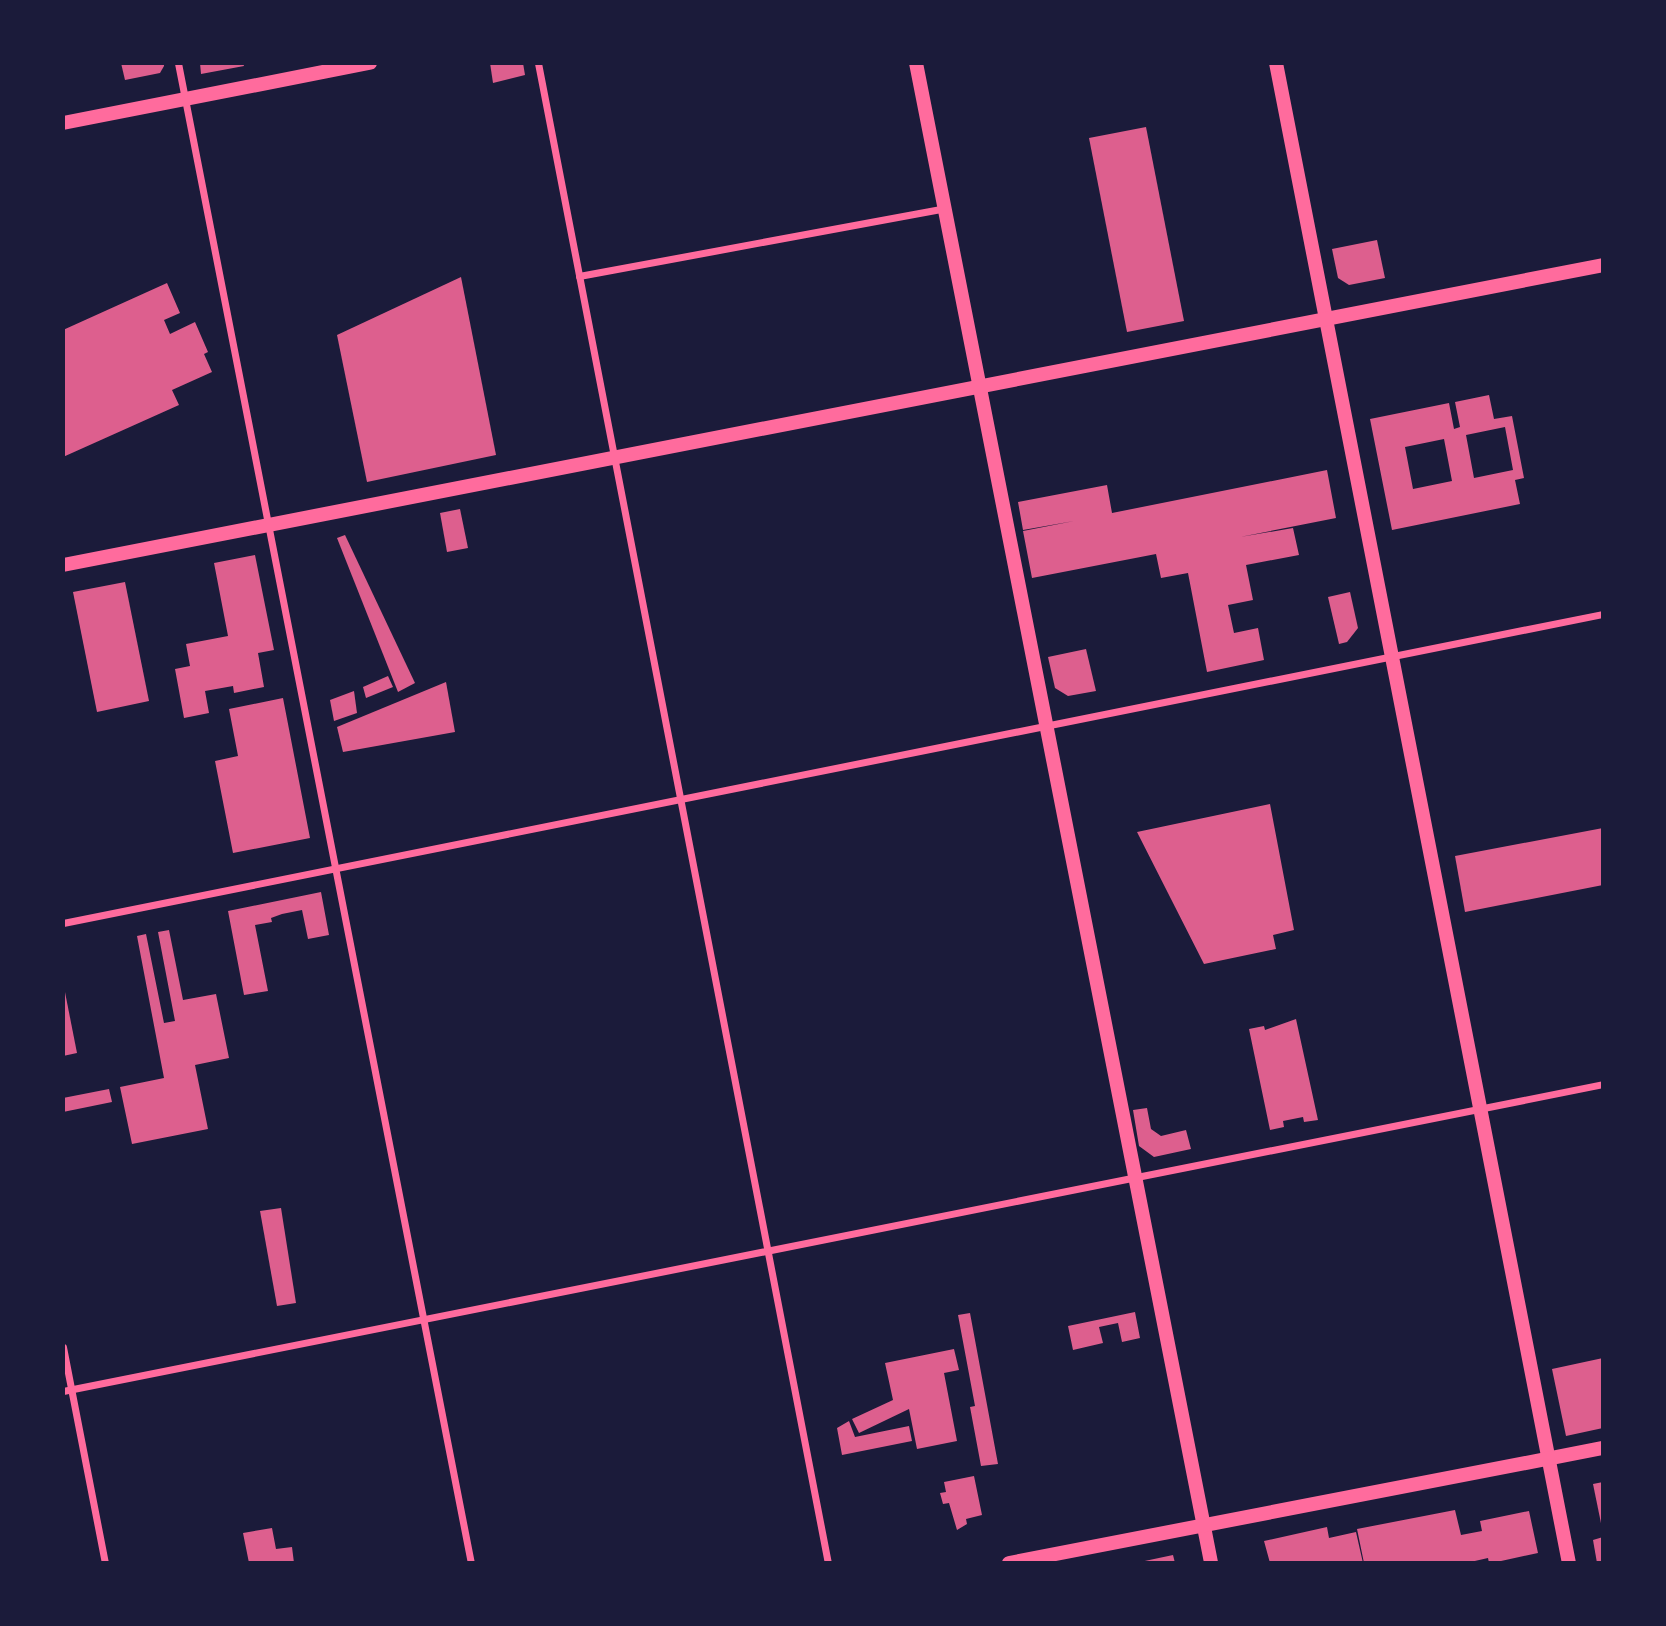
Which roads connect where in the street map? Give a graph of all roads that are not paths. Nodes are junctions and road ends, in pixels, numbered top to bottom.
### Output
1 (178, 63) edge
2 (370, 63) edge
3 (538, 63) edge
4 (916, 63) edge
5 (1276, 63) edge
6 (185, 99) junction
7 (63, 123) edge
8 (944, 208) junction
9 (1603, 265) edge
10 (579, 276) junction
11 (1325, 319) junction
12 (979, 386) junction
13 (614, 457) junction
14 (268, 525) junction
15 (63, 565) edge
16 (1603, 614) edge
17 (1392, 656) junction
18 (1046, 726) junction
19 (680, 799) junction
20 (335, 868) junction
21 (63, 923) edge
22 (1603, 1084) edge
23 (1480, 1109) junction
24 (1135, 1178) junction
25 (768, 1252) junction
26 (423, 1321) junction
27 (63, 1347) edge
28 (67, 1390) edge
29 (1603, 1448) edge
30 (1549, 1458) junction
31 (1204, 1525) junction
32 (105, 1563) edge
33 (471, 1563) edge
34 (828, 1563) edge
35 (1009, 1563) edge
36 (1211, 1563) edge
37 (1569, 1563) edge

1 - 6 street
2 - 6 main road
3 - 10 street
4 - 8 main road
5 - 11 main road
6 - 7 main road
6 - 14 street
8 - 10 street
8 - 12 main road
9 - 11 main road
10 - 13 street
11 - 12 main road
11 - 17 main road
12 - 13 main road
12 - 18 main road
13 - 14 main road
13 - 19 street
14 - 15 main road
14 - 20 street
16 - 17 street
17 - 18 street
17 - 23 main road
18 - 19 street
18 - 24 main road
19 - 20 street
19 - 25 street
20 - 21 street
20 - 26 street
22 - 23 street
23 - 24 street
23 - 30 main road
24 - 25 street
24 - 31 main road
25 - 26 street
25 - 34 street
26 - 28 street
26 - 33 street
27 - 28 street
28 - 32 street
29 - 30 main road
30 - 31 main road
30 - 37 main road
31 - 35 main road
31 - 36 main road

